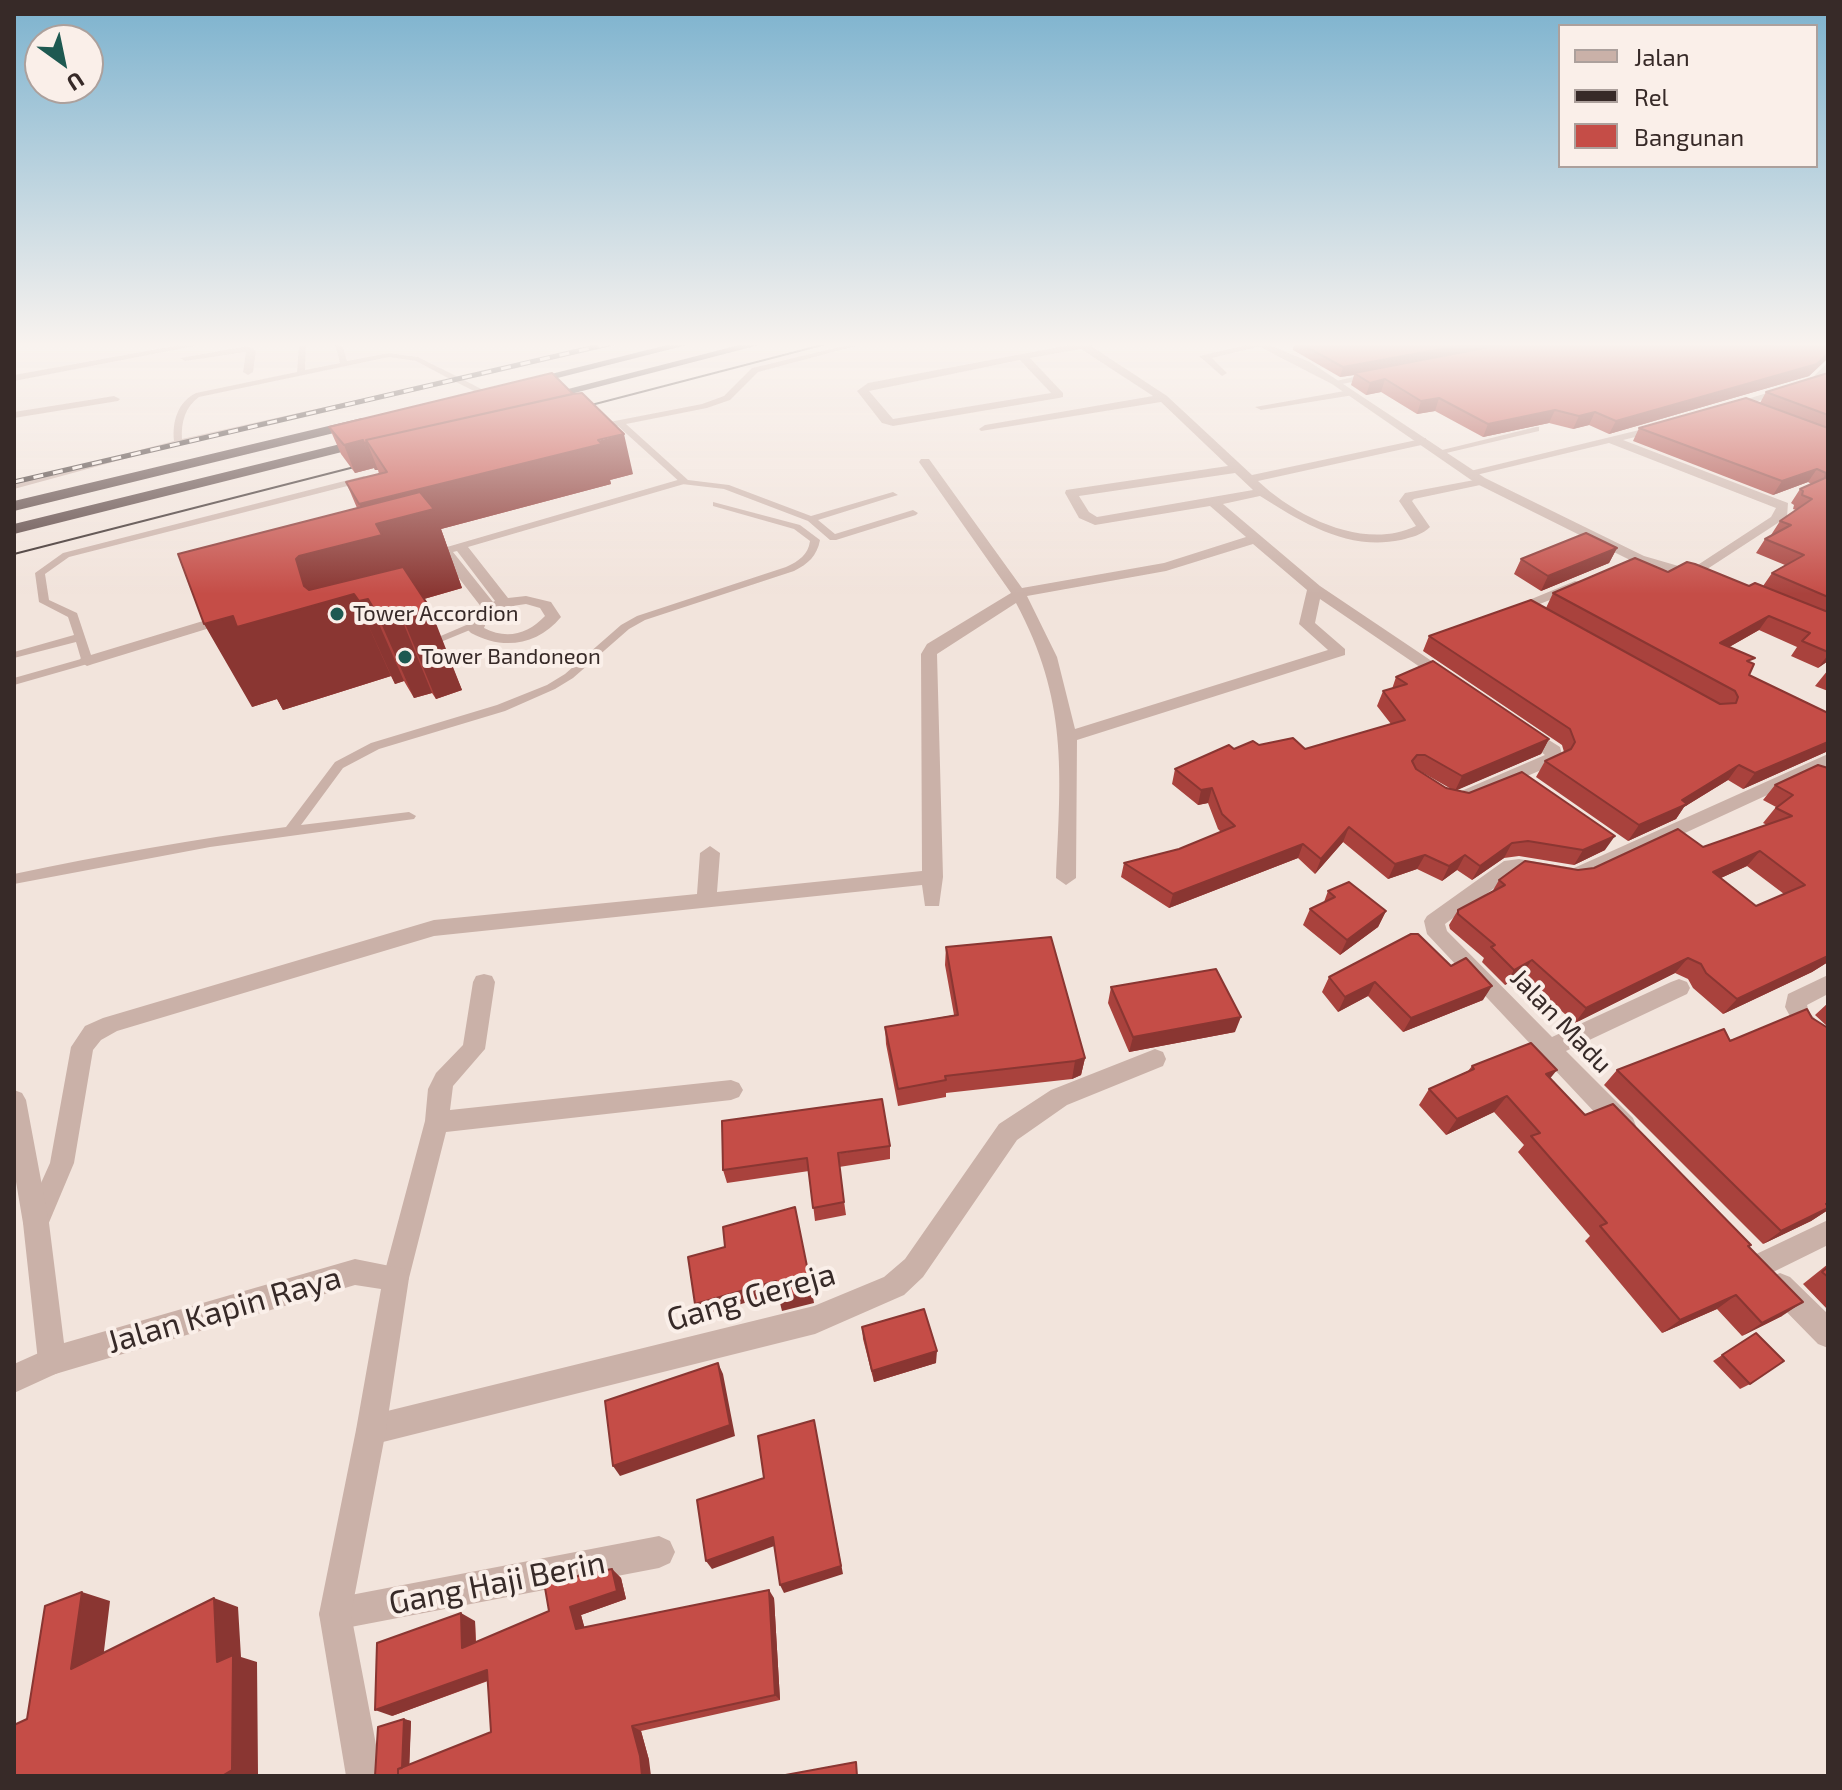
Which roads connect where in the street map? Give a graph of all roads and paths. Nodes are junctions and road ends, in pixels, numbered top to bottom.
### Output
1 (176, 428) edge
2 (241, 428) edge
3 (340, 428) edge
4 (625, 428) edge
5 (993, 428) edge
6 (1193, 428) edge
7 (1402, 428) edge
8 (1659, 428) edge
9 (985, 429) dead end
10 (1536, 429) edge
11 (385, 437) edge
12 (1611, 440) junction
13 (1422, 441) junction
14 (178, 442) junction
15 (1438, 452) junction
16 (925, 462) dead end
17 (1235, 469) junction
18 (1468, 473) junction
19 (373, 476) edge
20 (1247, 480) junction
21 (1481, 481) junction
22 (685, 482) junction
23 (14, 486) edge
24 (1262, 492) junction
25 (1797, 493) edge
26 (893, 495) dead end
27 (1213, 502) junction
28 (1774, 502) junction
29 (716, 504) dead end
30 (14, 506) edge
31 (913, 513) dead end
32 (811, 519) junction
33 (14, 529) edge
34 (1257, 538) junction
35 (460, 546) junction
36 (444, 550) junction
37 (401, 562) edge
38 (1595, 577) edge
39 (1315, 589) junction
40 (1021, 593) junction
41 (1525, 605) junction
42 (242, 608) edge
43 (488, 612) junction
44 (1498, 615) edge
45 (1545, 616) edge
46 (406, 623) edge
47 (80, 637) junction
48 (413, 649) edge
49 (14, 655) edge
50 (87, 661) junction
51 (14, 682) edge
52 (1465, 690) edge
53 (1514, 722) edge
54 (1069, 737) junction
55 (1828, 760) edge
56 (1806, 769) junction
57 (1514, 774) junction
58 (1828, 781) edge
59 (1539, 791) edge
60 (1450, 801) edge
61 (409, 816) dead end
62 (291, 829) junction
63 (710, 853) dead end
64 (933, 877) junction
65 (1066, 878) dead end
66 (14, 879) edge
67 (707, 898) junction
68 (932, 901) dead end
69 (484, 982) dead end
70 (1828, 984) edge
71 (1679, 988) dead end
72 (1828, 1042) edge
73 (1548, 1049) junction
74 (1155, 1059) dead end
75 (731, 1090) dead end
76 (14, 1100) edge
77 (437, 1121) junction
78 (1637, 1140) edge
79 (36, 1223) junction
80 (1828, 1232) edge
81 (396, 1278) junction
82 (1828, 1334) edge
83 (52, 1361) junction
84 (14, 1379) edge
85 (371, 1430) junction
86 (659, 1552) dead end
87 (335, 1614) junction
88 (364, 1776) edge

1 - 14 lane
2 - 14 lane
3 - 30 highway
4 - 22 lane
5 - 9 street
6 - 17 street
7 - 13 street
8 - 12 street
10 - 15 lane
11 - 33 highway
12 - 18 street
12 - 28 street
13 - 15 street
13 - 20 street
14 - 23 lane
15 - 18 street
16 - 40 street
17 - 20 street
17 - 27 street
18 - 21 street
19 - 47 lane
20 - 24 street
21 - 24 street
21 - 28 street
22 - 32 lane
22 - 35 street
24 - 27 street
25 - 28 street
26 - 32 lane
27 - 34 street
29 - 62 lane
31 - 32 lane
34 - 39 street
34 - 40 street
35 - 36 street
35 - 43 street
36 - 37 street
36 - 43 street
38 - 41 street
39 - 52 street
39 - 54 street
40 - 54 street
40 - 64 street
41 - 44 street
41 - 45 street
42 - 50 street
43 - 46 lane
43 - 48 lane
47 - 49 lane
47 - 50 lane
50 - 51 lane
53 - 57 street
54 - 65 street
55 - 56 street, Jalan Madu
56 - 58 street
56 - 73 street, Jalan Madu
57 - 59 street
57 - 60 street
61 - 62 lane
62 - 66 lane
63 - 67 street
64 - 67 street
64 - 68 street
67 - 79 street
69 - 77 street
70 - 72 street
71 - 73 street
73 - 78 street, Jalan Madu
74 - 85 street, Gang Gereja
75 - 77 street
76 - 79 street
77 - 81 street
79 - 83 street
80 - 82 street
81 - 83 street, Jalan Kapin Raya
81 - 85 street
83 - 84 street, Jalan Kapin Raya
85 - 87 street
86 - 87 street, Gang Haji Berin
87 - 88 street

